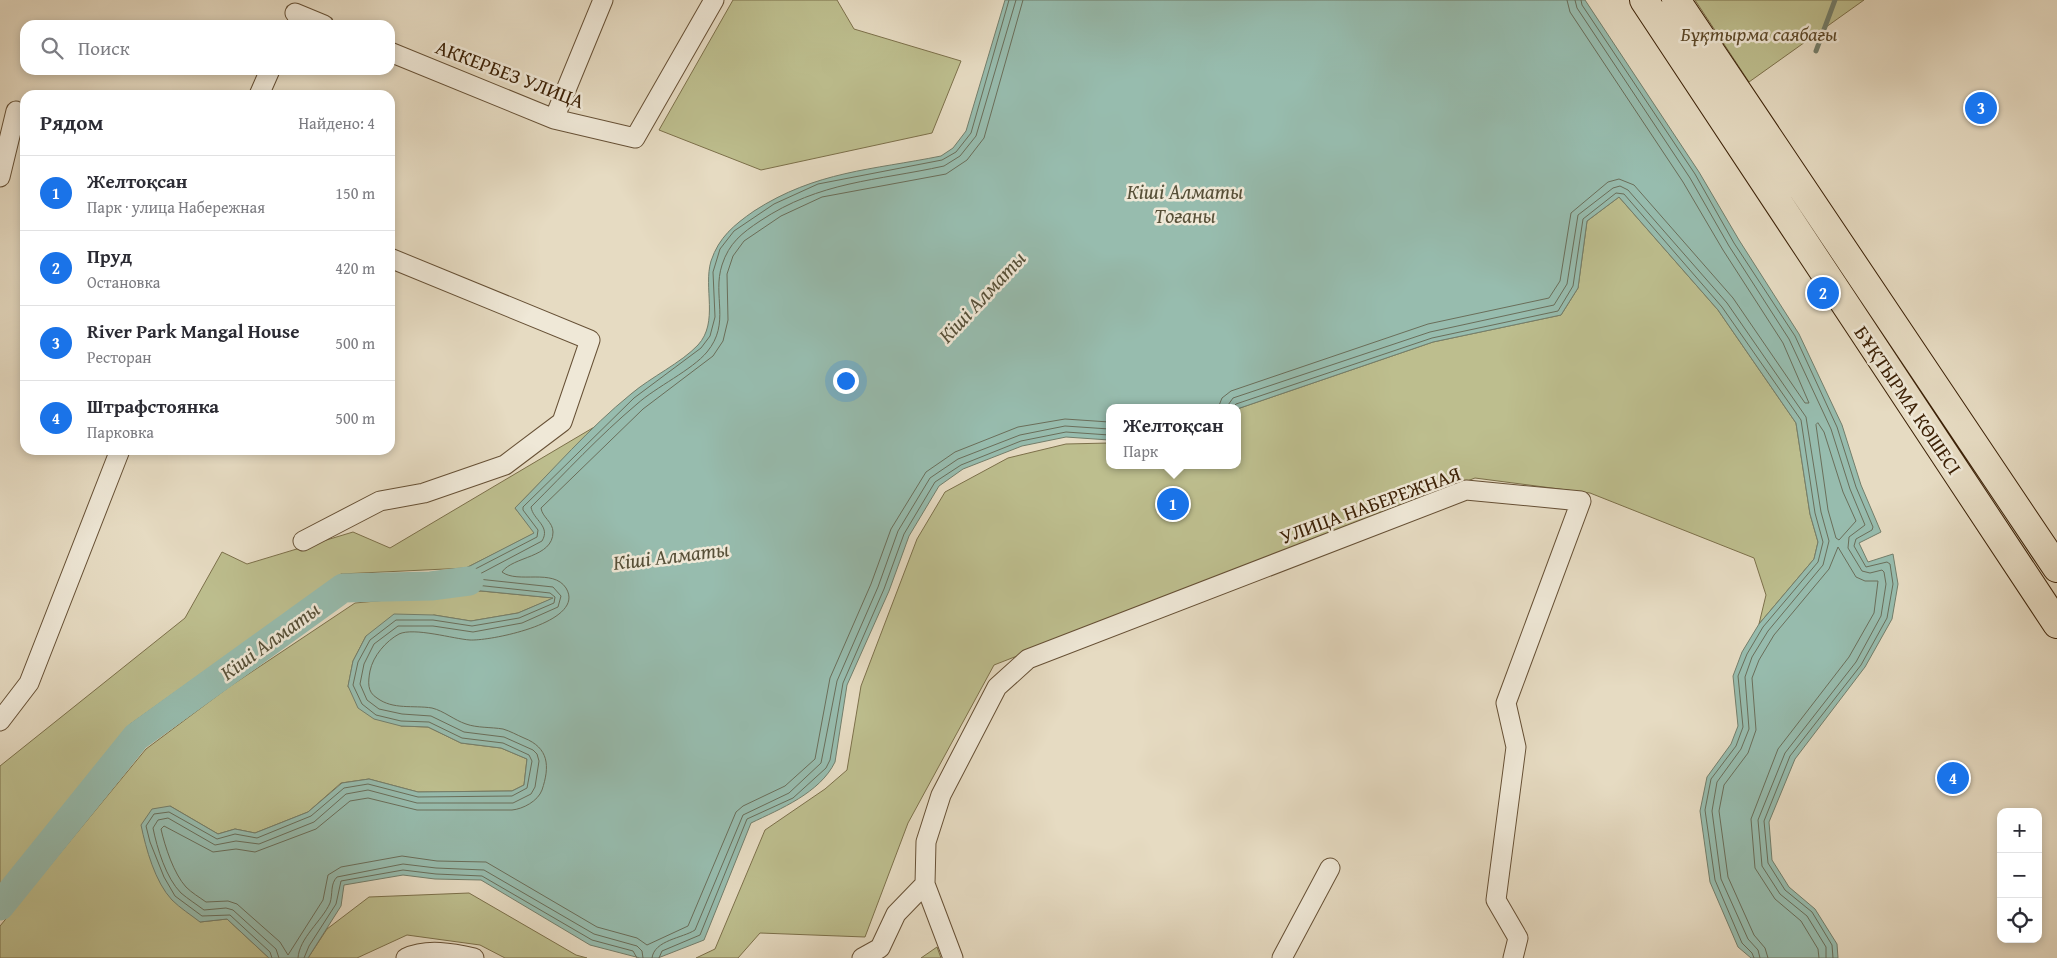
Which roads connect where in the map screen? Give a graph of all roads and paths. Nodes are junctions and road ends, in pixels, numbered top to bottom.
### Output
1 (603, 0) edge
2 (714, 0) edge
3 (1644, 0) edge
4 (1676, 0) edge
5 (295, 13) edge
6 (312, 20) edge
7 (395, 54) edge
8 (268, 75) edge
9 (261, 90) edge
10 (14, 110) edge
11 (554, 119) junction
12 (0, 177) edge
13 (395, 260) edge
14 (118, 455) edge
15 (303, 541) dead end
16 (2057, 568) edge
17 (2057, 624) edge
18 (0, 721) edge
19 (1330, 868) dead end
20 (925, 884) junction
21 (878, 953) edge
22 (406, 958) edge
23 (474, 958) edge
24 (862, 958) edge
25 (953, 958) edge
26 (1282, 958) edge
27 (1513, 958) edge

1 - 11 street
2 - 11 street, АККЕРБЕЗ УЛИЦА
3 - 17 main road, БҰҚТЫРМА КӨШЕСІ
4 - 16 main road, БҰҚТЫРМА КӨШЕСІ
5 - 6 street
7 - 11 street, АККЕРБЕЗ УЛИЦА
8 - 9 street
10 - 12 street
13 - 15 street
14 - 18 street
19 - 26 street
20 - 21 street
20 - 25 street
20 - 27 street, УЛИЦА НАБЕРЕЖНАЯ
21 - 24 street
22 - 23 street

